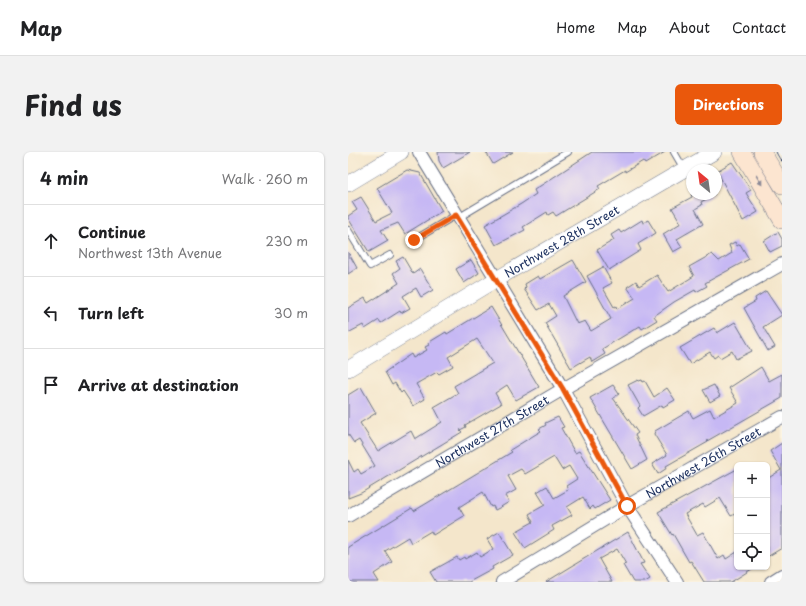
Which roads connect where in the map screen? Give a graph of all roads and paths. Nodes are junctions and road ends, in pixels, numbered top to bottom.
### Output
1 (401, 152) edge
2 (419, 152) edge
3 (568, 152) edge
4 (742, 152) edge
5 (762, 152) edge
6 (677, 153) edge
7 (712, 153) edge
8 (684, 169) junction
9 (348, 184) edge
10 (782, 185) edge
11 (457, 216) junction
12 (782, 220) edge
13 (348, 230) edge
14 (414, 240) dead end
15 (390, 255) dead end
16 (782, 264) edge
17 (495, 280) junction
18 (348, 369) edge
19 (563, 389) junction
20 (782, 417) edge
21 (627, 506) junction
22 (348, 516) edge
23 (782, 575) edge
24 (502, 582) edge
25 (677, 582) edge
26 (771, 582) edge

1 - 9 street
2 - 11 street
3 - 11 lane
4 -> 12 main road
5 - 10 main road
6 - 8 lane
7 - 8 street, Northwest 28th Street
8 - 17 street, Northwest 28th Street
11 - 14 lane
11 - 17 street
13 - 15 lane
16 - 19 street, Northwest 27th Street
17 - 18 street, Northwest 28th Street
17 - 19 street
19 - 21 street
19 - 22 street, Northwest 27th Street
20 - 21 street, Northwest 26th Street
21 - 24 street, Northwest 26th Street
21 - 25 street
23 - 26 street

